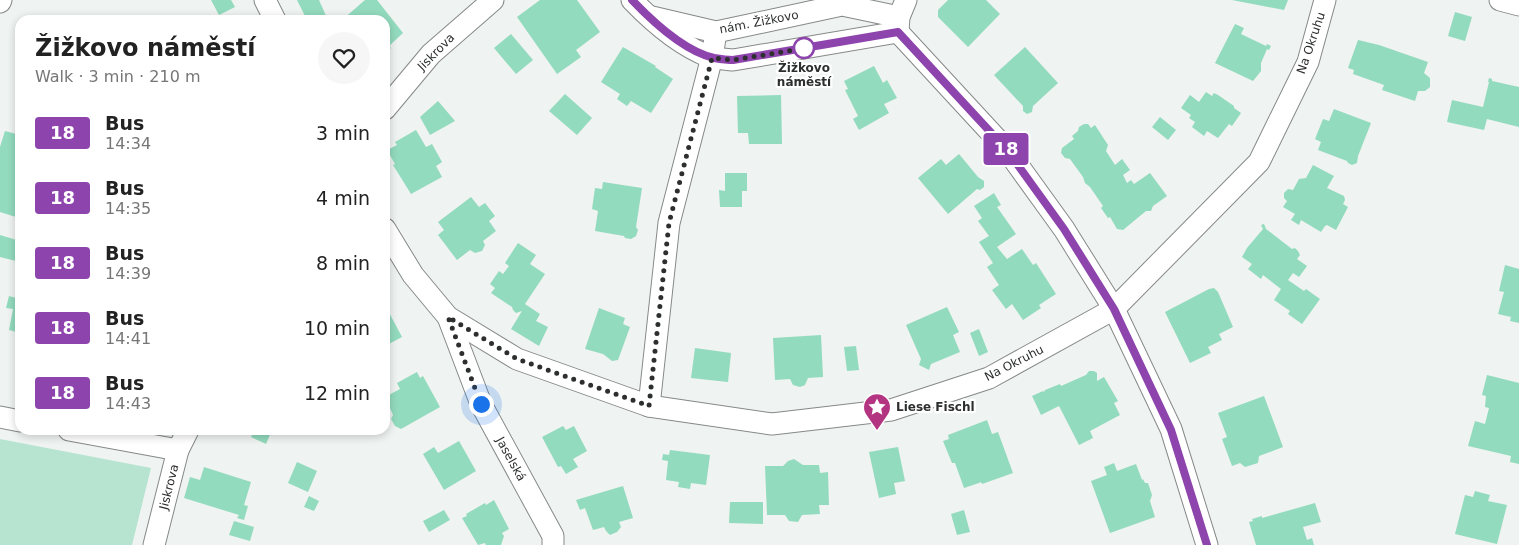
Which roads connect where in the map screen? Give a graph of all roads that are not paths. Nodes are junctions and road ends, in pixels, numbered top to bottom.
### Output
1 (265, 0) edge
2 (493, 0) edge
3 (632, 0) edge
4 (1325, 0) edge
5 (1500, 0) edge
6 (1519, 5) edge
7 (272, 15) edge
8 (648, 16) junction
9 (901, 16) edge
10 (716, 32) junction
11 (712, 58) junction
12 (390, 103) edge
13 (390, 237) edge
14 (1114, 309) junction
15 (448, 317) junction
16 (649, 406) junction
17 (0, 417) edge
18 (15, 420) edge
19 (96, 435) edge
20 (186, 435) edge
21 (178, 450) junction
22 (154, 545) edge
23 (553, 545) edge
24 (1207, 545) edge

1 - 7 street
2 - 12 street, Jiskrova
3 - 8 street
4 - 14 street, Na Okruhu
5 - 6 street
8 - 10 street, nám. Žižkovo
8 - 11 street
9 - 10 street, nám. Žižkovo
9 - 11 street
9 - 14 street
10 - 11 street
11 - 16 street
13 - 15 street, Na Okruhu
14 - 16 street, Na Okruhu
14 - 24 street
15 - 16 street, Na Okruhu
15 - 23 street, Jaselská
17 - 18 street
19 - 21 street
20 - 21 street, Jiskrova
21 - 22 street, Jiskrova

